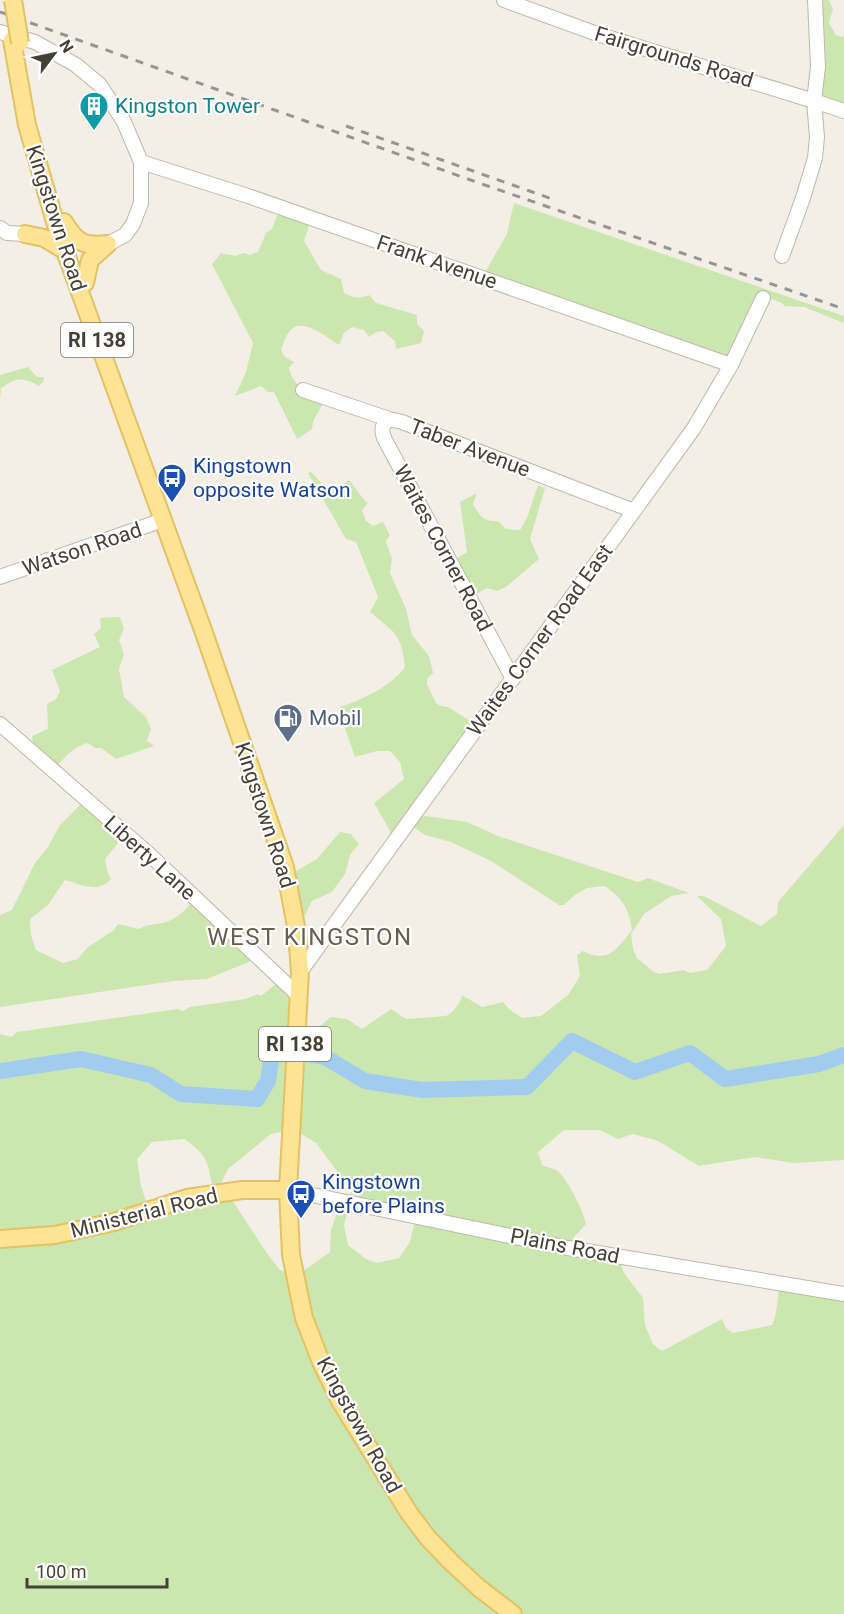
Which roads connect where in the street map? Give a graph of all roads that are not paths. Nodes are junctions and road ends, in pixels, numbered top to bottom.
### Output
1 (5, 0) edge
2 (13, 0) edge
3 (504, 0) edge
4 (815, 0) edge
5 (11, 38) edge
6 (814, 101) junction
7 (844, 111) edge
8 (141, 162) junction
9 (49, 204) junction
10 (64, 222) junction
11 (0, 228) edge
12 (25, 234) junction
13 (108, 244) junction
14 (64, 250) junction
15 (782, 256) dead end
16 (85, 283) junction
17 (763, 298) dead end
18 (731, 365) junction
19 (303, 390) dead end
20 (389, 419) junction
21 (131, 429) junction
22 (634, 511) junction
23 (163, 520) junction
24 (0, 577) edge
25 (513, 679) junction
26 (0, 724) edge
27 (300, 972) junction
28 (298, 995) junction
29 (288, 1190) junction
30 (0, 1239) edge
31 (844, 1294) edge
32 (513, 1614) edge

1 - 5 main road, Kingstown Road / RI 138
2 - 5 main road, Kingstown Road / RI 138, bridge
3 - 6 street, Fairgrounds Road
4 - 6 street
5 - 8 street
5 - 9 main road, Kingstown Road / RI 138
5 - 10 main road, Kingstown Road / RI 138
6 - 7 street, Fairgrounds Road
6 - 15 street
8 - 13 street
8 - 18 street, Frank Avenue
9 - 12 main road
9 - 14 main road, Kingstown Road / RI 138
10 - 13 main road
10 - 16 main road, Kingstown Road / RI 138
11 - 12 street
12 - 14 main road
13 - 16 main road
14 - 21 main road, Kingstown Road / RI 138
16 - 21 main road, Kingstown Road / RI 138
17 - 18 street, Waites Corner Road East
18 - 22 street, Waites Corner Road East
19 - 20 street, Taber Avenue
20 - 22 street, Taber Avenue
20 - 25 street, Waites Corner Road
21 - 23 main road, Kingstown Road / RI 138
22 - 25 street, Waites Corner Road East
23 - 24 street, Watson Road
23 - 27 main road, Kingstown Road / RI 138
25 - 27 street, Waites Corner Road East
26 - 28 street, Liberty Lane
27 - 28 main road, Kingstown Road / RI 138
28 - 29 main road, Kingstown Road / RI 138
29 - 30 main road, Ministerial Road
29 - 31 street, Plains Road
29 - 32 main road, Kingstown Road / RI 138

